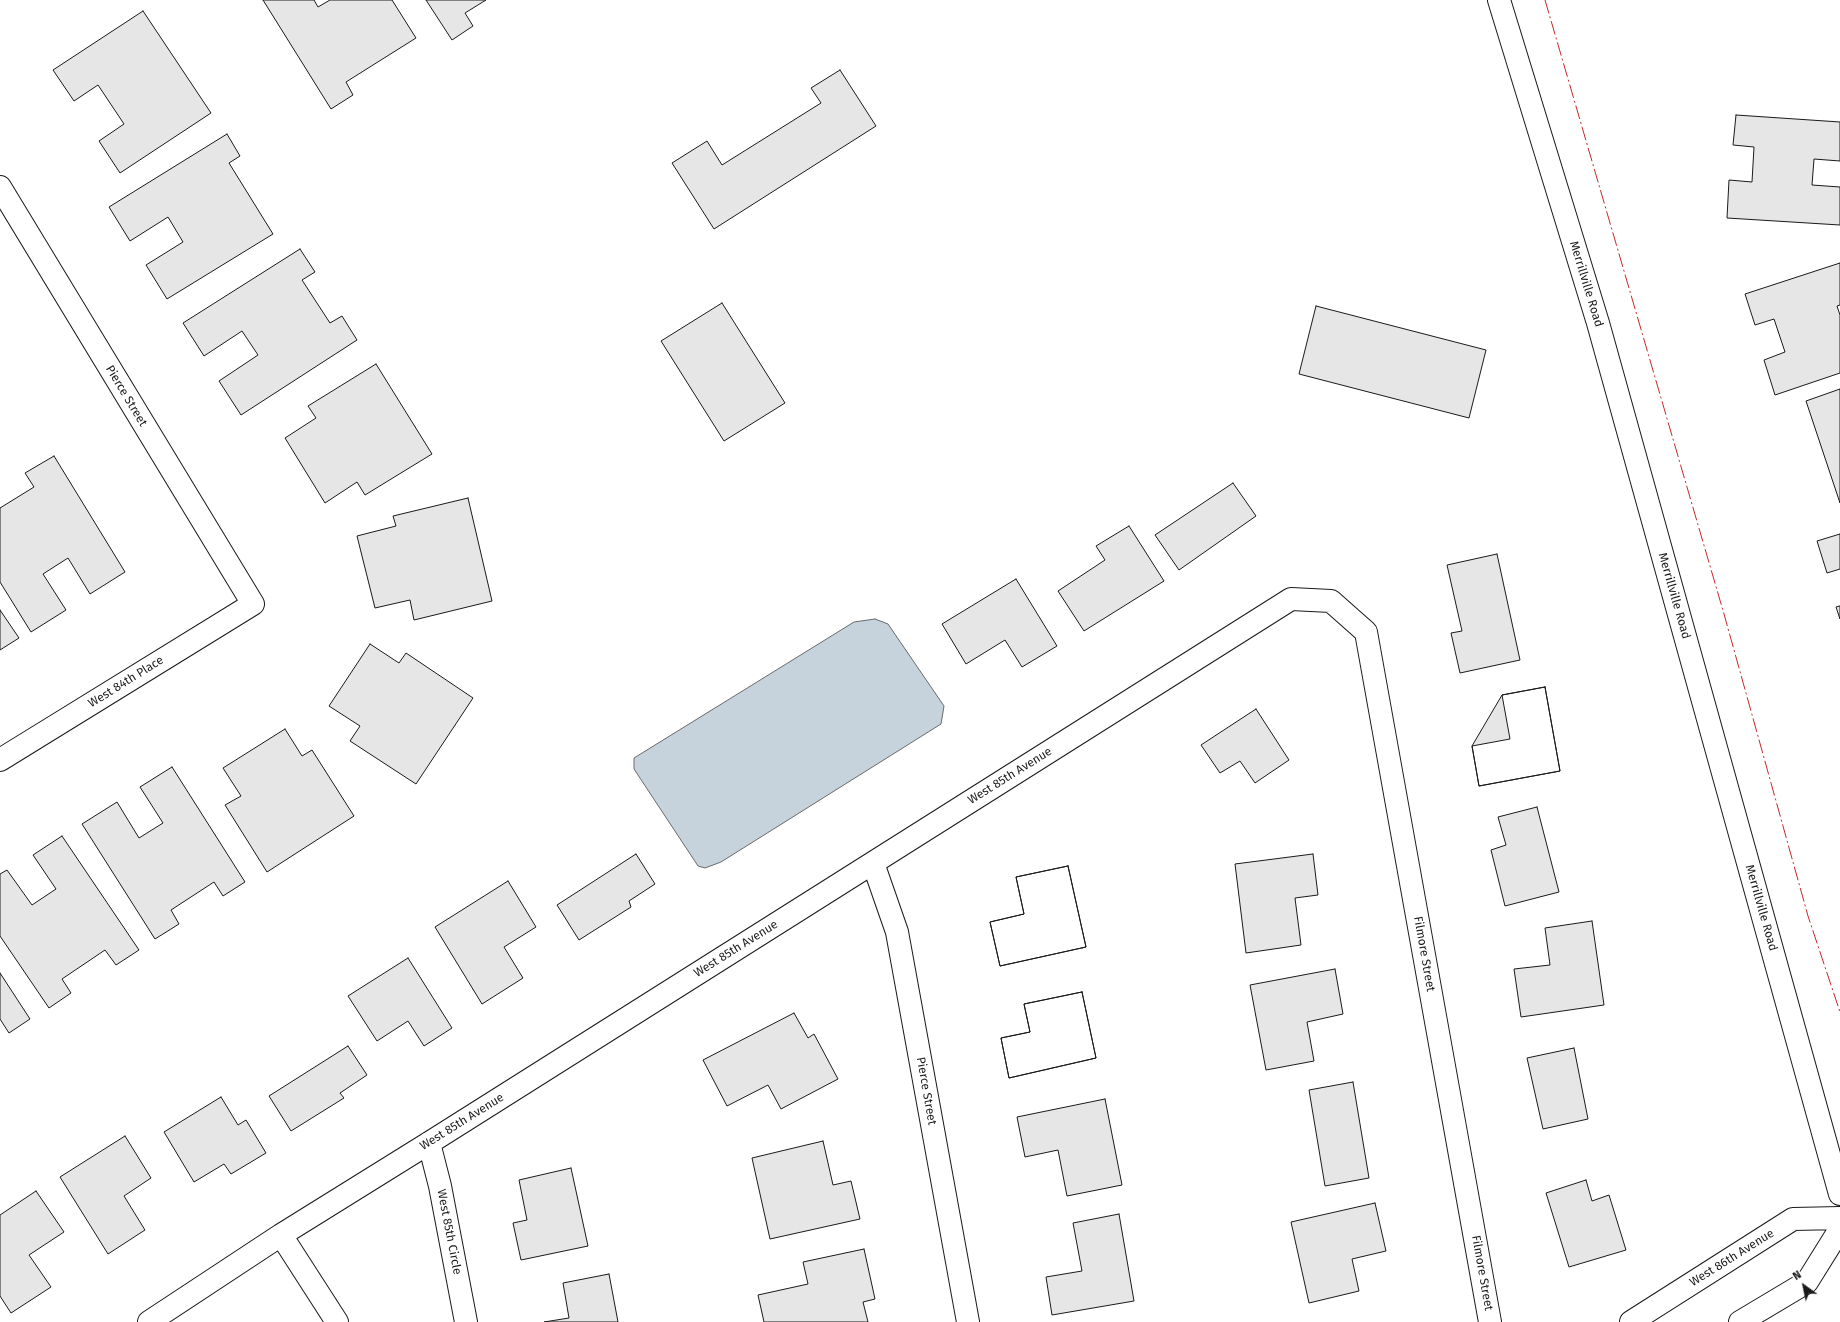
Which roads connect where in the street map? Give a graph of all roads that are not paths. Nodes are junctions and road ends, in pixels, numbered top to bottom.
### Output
1 (1499, 0) edge
2 (0, 187) edge
3 (1331, 601) joint
4 (253, 604) joint
5 (0, 760) edge
6 (874, 863) junction
7 (429, 1143) junction
8 (1840, 1194) edge
9 (1840, 1218) edge
10 (1840, 1229) edge
11 (281, 1235) junction
12 (148, 1322) edge
13 (337, 1322) edge
14 (466, 1322) edge
15 (968, 1322) edge
16 (1490, 1322) edge
17 (1631, 1322) edge
18 (1740, 1322) edge

1 - 8 street, Merrillville Road
2 - 4 street, Pierce Street
3 - 6 street, West 85th Avenue
3 - 16 street, Filmore Street
4 - 5 street, West 84th Place
6 - 7 street, West 85th Avenue
6 - 15 street, Pierce Street
7 - 11 street, West 85th Avenue
7 - 14 street, West 85th Circle
9 - 17 street, West 86th Avenue
10 - 18 street
11 - 12 street, West 85th Avenue
11 - 13 street

